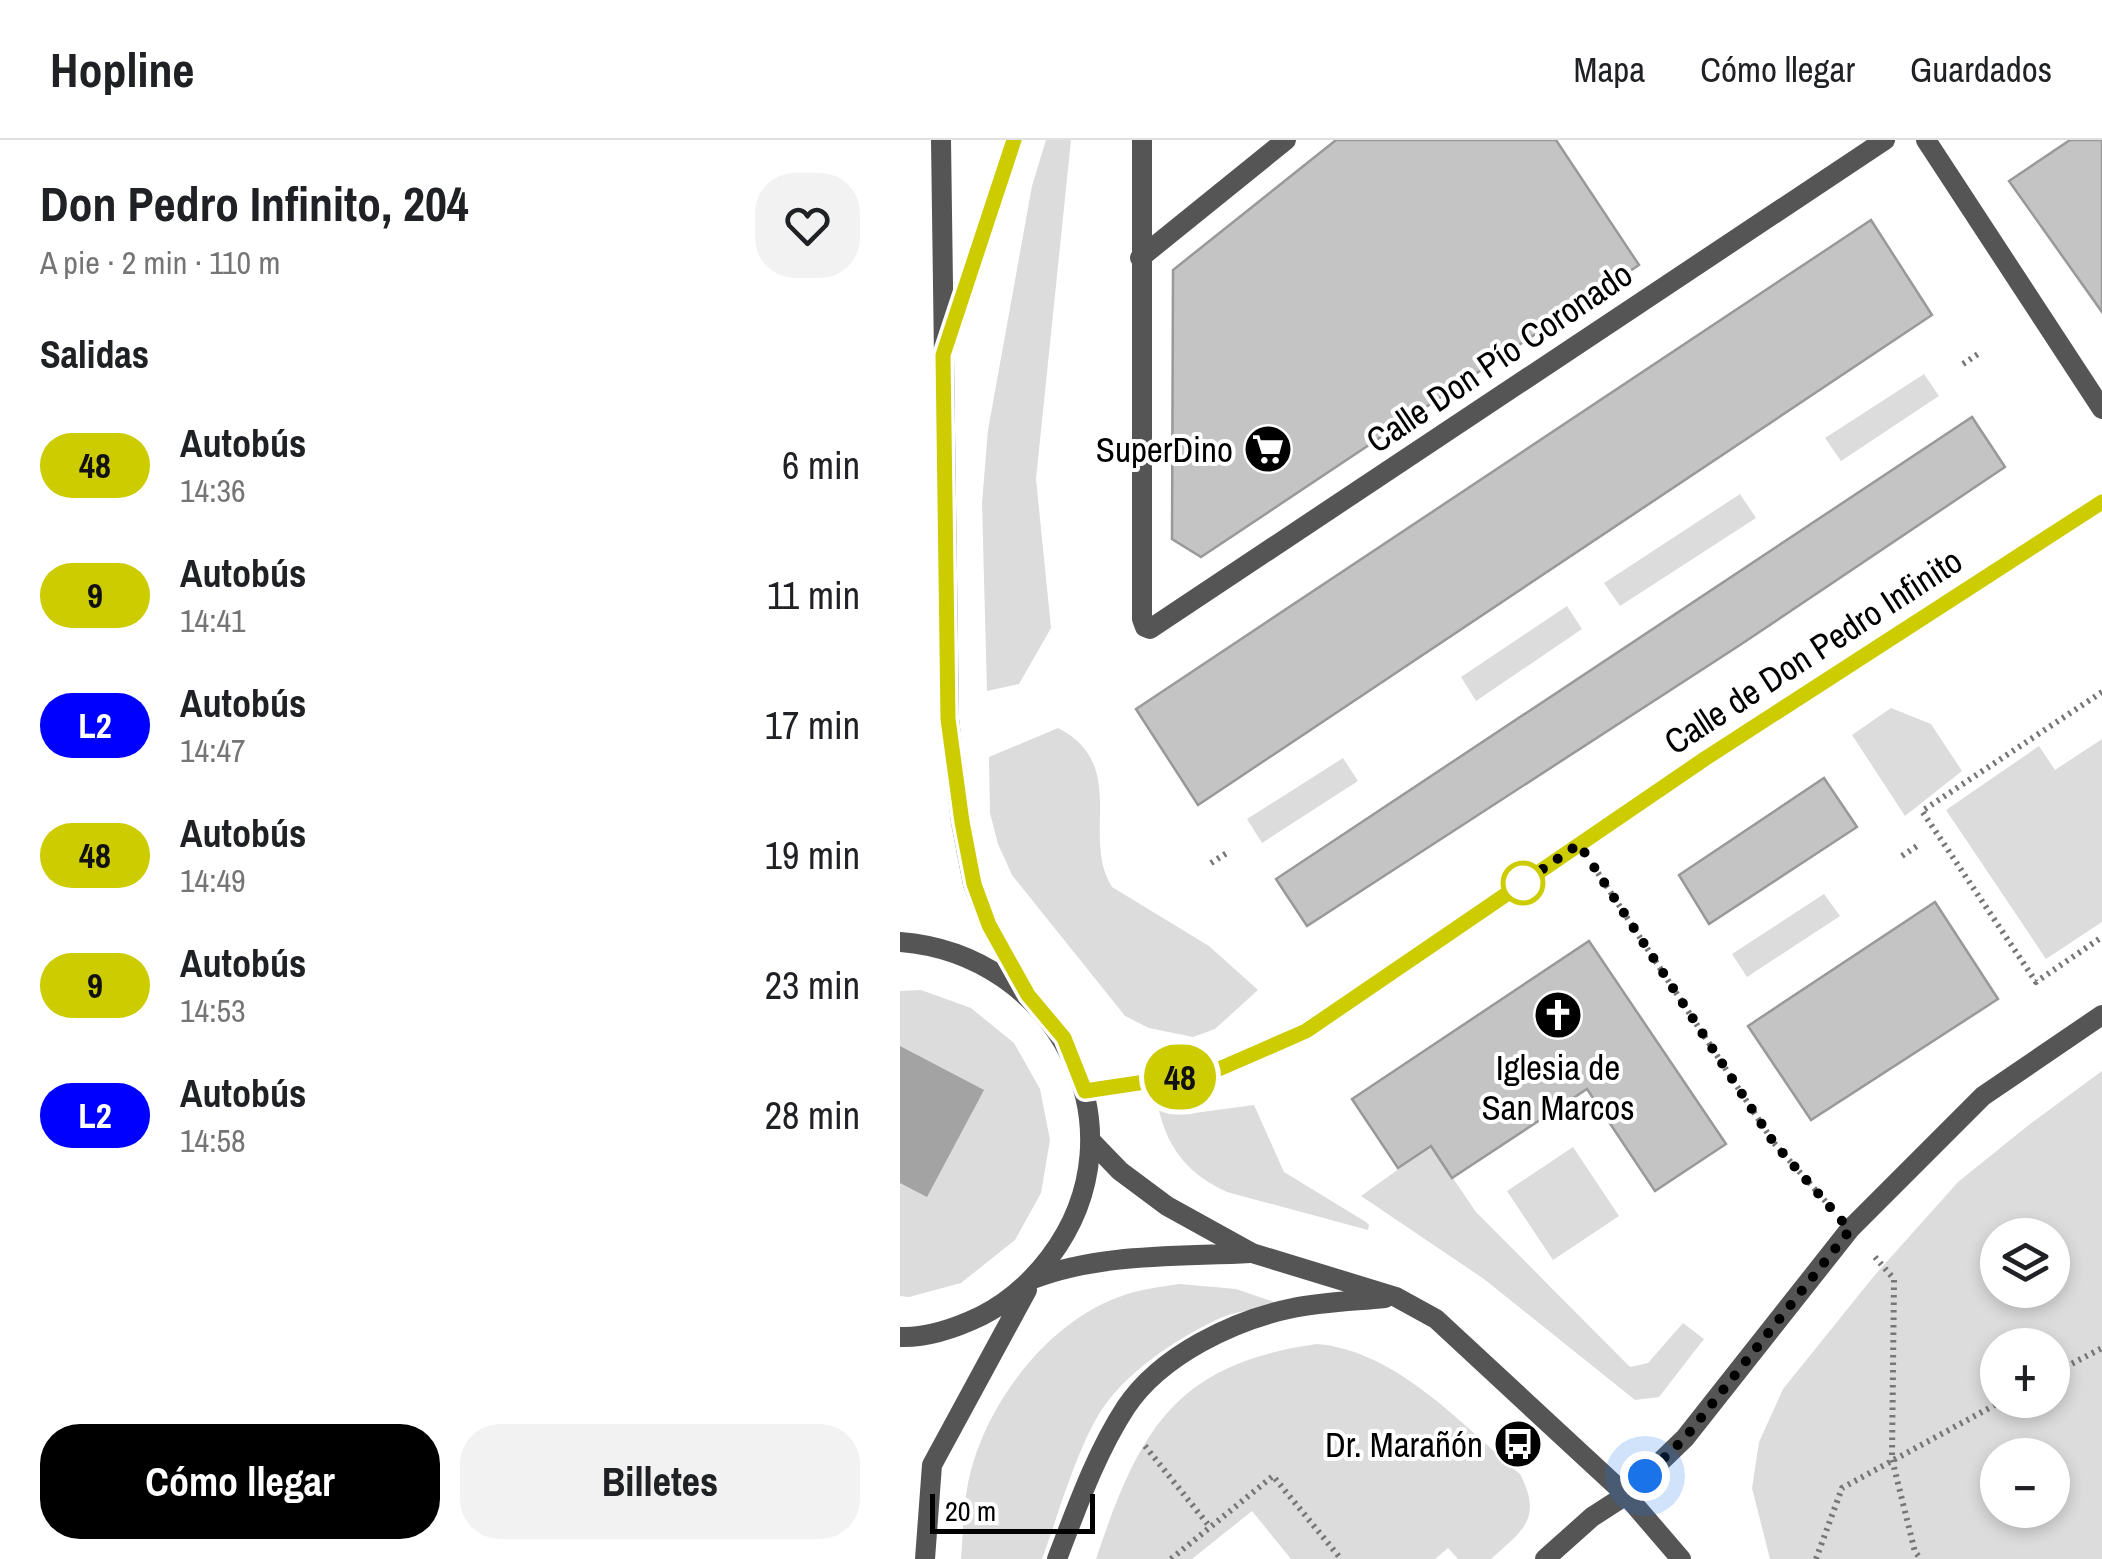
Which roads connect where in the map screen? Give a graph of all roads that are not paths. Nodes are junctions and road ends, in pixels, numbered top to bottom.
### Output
1 (941, 140) edge
2 (1014, 140) edge
3 (1142, 140) edge
4 (1286, 140) edge
5 (1885, 140) edge
6 (1926, 140) edge
7 (1140, 258) junction
8 (943, 355) junction
9 (2102, 408) edge
10 (2102, 502) edge
11 (900, 942) edge
12 (1028, 995) junction
13 (2102, 1014) edge
14 (1085, 1091) junction
15 (1091, 1141) junction
16 (1252, 1253) junction
17 (1033, 1279) junction
18 (1396, 1297) junction
19 (900, 1337) edge
20 (1626, 1495) junction
21 (925, 1559) edge
22 (1057, 1559) edge
23 (1544, 1559) edge
24 (1680, 1559) edge

1 - 8 street
2 - 8 street
3 - 7 street
4 - 7 street
5 - 7 street, Calle Don Pío Coronado
6 - 9 street
8 - 12 street
10 - 14 street, Calle de Don Pedro Infinito
11 - 12 street
12 - 14 street
13 - 20 street
14 - 15 street
15 - 16 street
15 - 17 street
16 - 17 street
16 - 18 street
17 - 19 street
17 - 21 street
18 - 20 street
18 - 22 street
20 - 23 street
20 - 24 street

